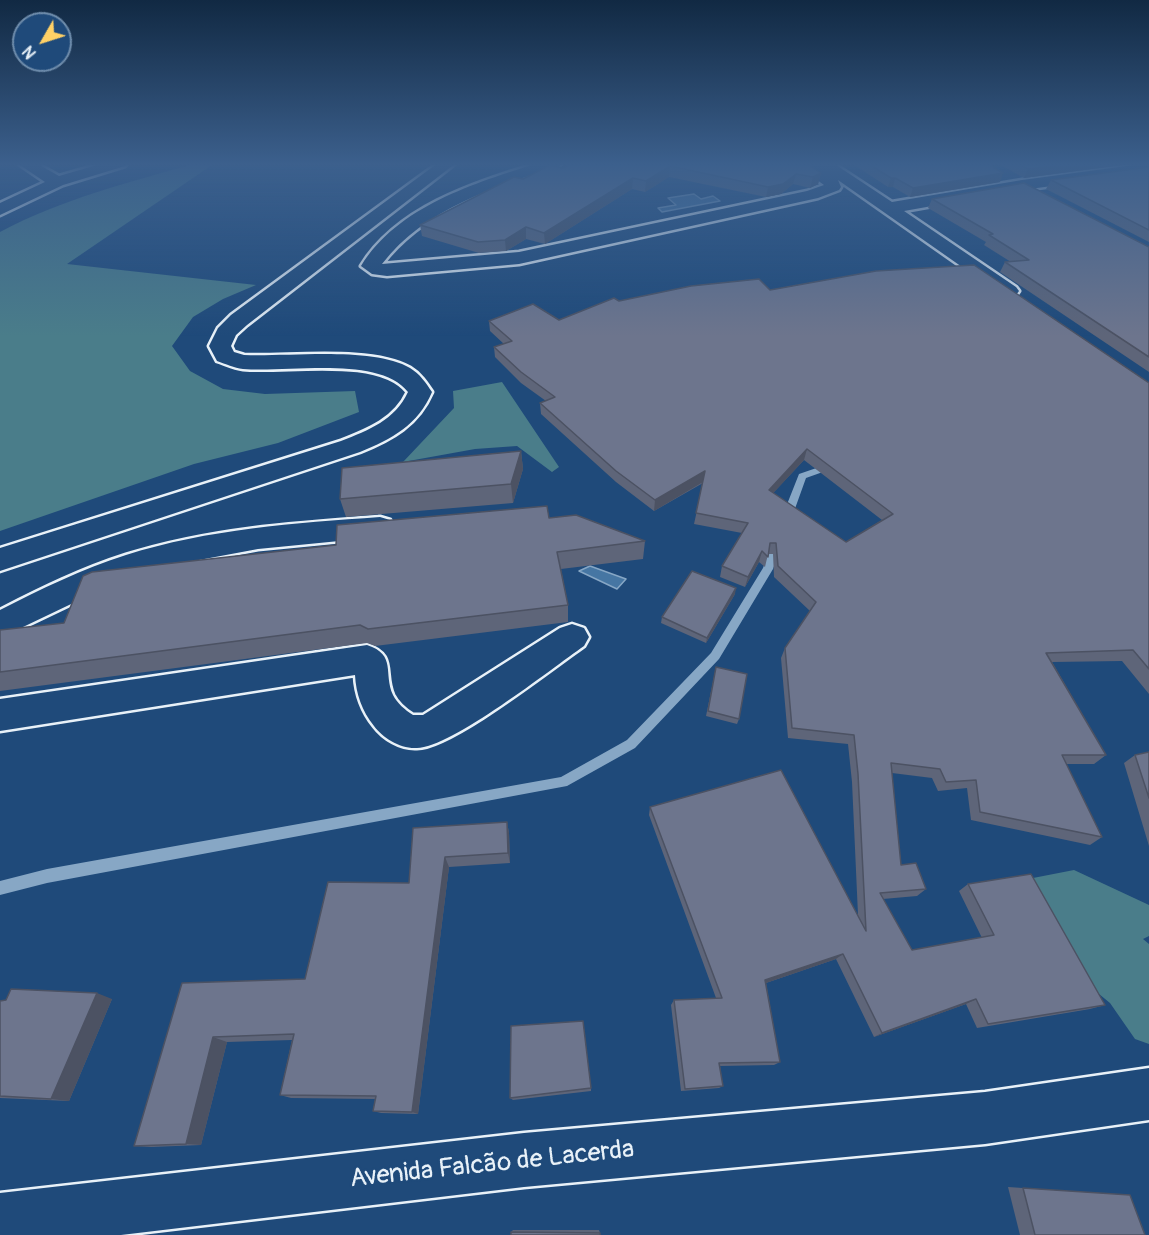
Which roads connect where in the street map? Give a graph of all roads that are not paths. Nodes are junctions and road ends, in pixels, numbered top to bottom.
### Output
1 (371, 221) edge
2 (416, 221) edge
3 (693, 221) edge
4 (907, 221) edge
5 (1024, 301) edge
6 (385, 535) edge
7 (0, 560) edge
8 (0, 625) edge
9 (572, 637) dead end
10 (0, 715) edge
11 (1149, 1094) edge
12 (0, 1221) edge

1 - 7 street
2 - 3 street
4 - 5 street
6 - 8 street
9 - 10 street
11 - 12 street, Avenida Falcão de Lacerda

